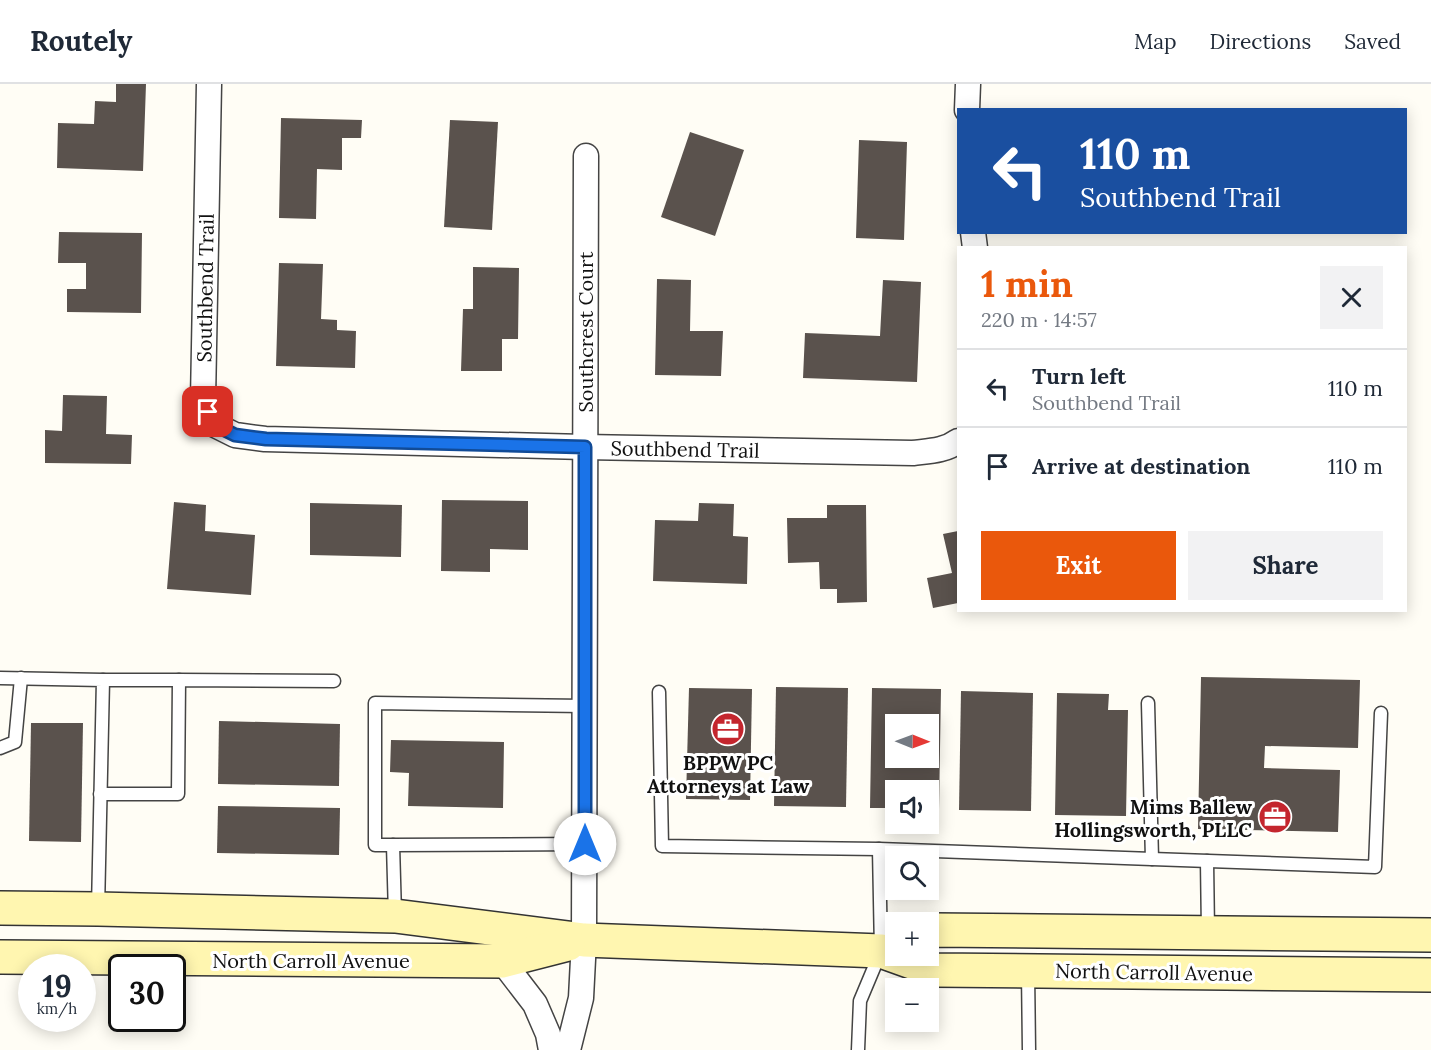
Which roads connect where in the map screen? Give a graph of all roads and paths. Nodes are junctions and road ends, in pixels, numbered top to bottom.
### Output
1 (209, 84) edge
2 (968, 84) edge
3 (967, 108) edge
4 (586, 156) dead end
5 (957, 442) edge
6 (585, 447) junction
7 (0, 678) edge
8 (21, 678) junction
9 (103, 680) junction
10 (179, 680) junction
11 (334, 681) dead end
12 (659, 692) dead end
13 (1148, 704) dead end
14 (585, 706) junction
15 (1381, 713) dead end
16 (0, 748) edge
17 (100, 794) junction
18 (585, 844) junction
19 (393, 845) junction
20 (879, 849) junction
21 (1152, 859) junction
22 (1207, 861) junction
23 (0, 908) edge
24 (98, 909) junction
25 (885, 915) edge
26 (395, 916) junction
27 (939, 930) edge
28 (1208, 932) junction
29 (1431, 935) edge
30 (584, 940) junction
31 (885, 948) edge
32 (885, 954) edge
33 (0, 957) edge
34 (502, 961) junction
35 (926, 966) edge
36 (1028, 971) junction
37 (1431, 975) edge
38 (551, 1050) edge
39 (568, 1050) edge
40 (858, 1050) edge
41 (1029, 1050) edge

1 - 6 street, Southbend Trail
2 - 3 street
4 - 6 street, Southcrest Court
5 - 6 street, Southbend Trail
6 - 14 street, Southcrest Court
7 - 8 lane
8 - 9 lane
8 - 16 lane
9 - 10 lane
9 - 17 lane
10 - 11 lane
10 - 17 lane
12 - 20 lane
13 - 21 lane
14 - 18 street, Southcrest Court
14 - 19 lane
15 - 22 lane
17 - 24 lane
18 - 19 lane
18 - 30 street, Southcrest Court
19 - 26 lane
20 - 21 lane
20 - 25 lane
21 - 22 lane
22 - 28 lane
23 - 24 main road, North Carroll Avenue
24 - 26 main road, North Carroll Avenue
26 - 30 main road, North Carroll Avenue
27 - 28 main road, North Carroll Avenue
28 - 29 main road, North Carroll Avenue
30 - 31 main road, North Carroll Avenue
30 - 34 main road, North Carroll Avenue
30 - 39 street, Southcrest Court
32 - 40 lane
33 - 34 main road, North Carroll Avenue
34 - 38 street
35 - 36 main road, North Carroll Avenue
36 - 37 main road, North Carroll Avenue
36 - 41 lane

